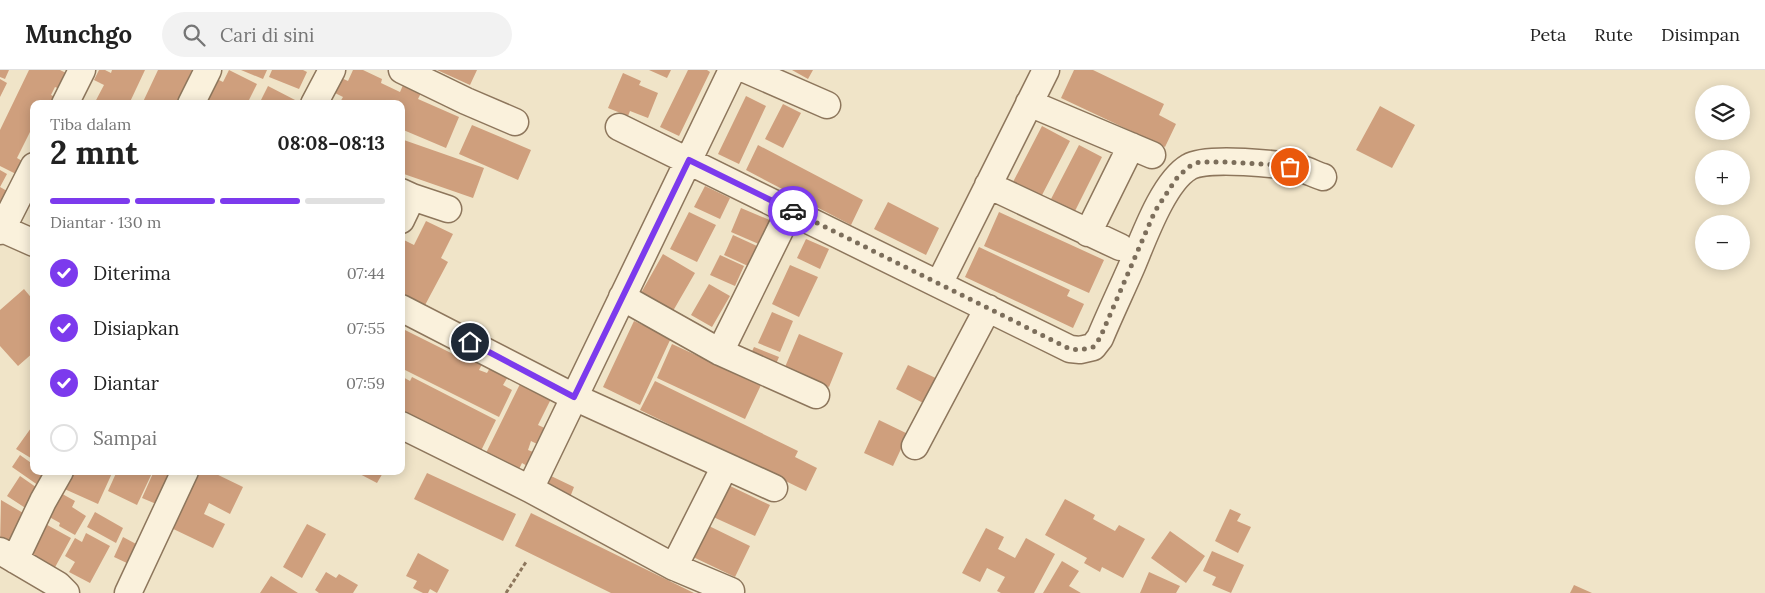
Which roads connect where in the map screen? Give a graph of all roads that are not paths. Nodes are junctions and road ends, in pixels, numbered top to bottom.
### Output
1 (82, 70) edge
2 (208, 70) edge
3 (332, 70) edge
4 (402, 70) edge
5 (732, 70) edge
6 (1046, 70) edge
7 (761, 73) edge
8 (67, 100) edge
9 (192, 100) edge
10 (316, 100) edge
11 (1029, 103) junction
12 (827, 105) dead end
13 (515, 122) dead end
14 (619, 127) dead end
15 (689, 160) junction
16 (30, 174) edge
17 (1323, 177) dead end
18 (988, 184) junction
19 (405, 203) edge
20 (448, 209) dead end
21 (790, 210) junction
22 (1, 229) edge
23 (1088, 233) junction
24 (30, 241) edge
25 (1120, 247) dead end
26 (938, 284) junction
27 (622, 297) junction
28 (988, 308) junction
29 (405, 310) edge
30 (720, 352) junction
31 (816, 395) dead end
32 (574, 397) junction
33 (405, 427) edge
34 (915, 446) dead end
35 (725, 466) junction
36 (58, 475) edge
37 (182, 475) edge
38 (774, 488) dead end
39 (530, 490) junction
40 (8, 555) edge
41 (674, 567) junction
42 (731, 592) dead end
43 (66, 593) edge
44 (128, 593) edge

1 - 8 street
2 - 9 street
3 - 10 street
4 - 13 street
5 - 15 street
6 - 11 street
7 - 12 street
11 - 18 street
11 - 23 street
14 - 15 street
15 - 21 street
15 - 27 street
16 - 22 street
17 - 28 street
18 - 23 street
18 - 26 street
19 - 20 street
21 - 26 street
21 - 30 street
22 - 24 street
23 - 25 street
26 - 28 street
27 - 30 street
27 - 32 street
28 - 34 street
29 - 32 street
30 - 31 street
32 - 35 street
32 - 39 street
33 - 39 street
35 - 38 street
35 - 41 street
36 - 40 street
37 - 44 street
39 - 41 street
40 - 43 street
41 - 42 street

